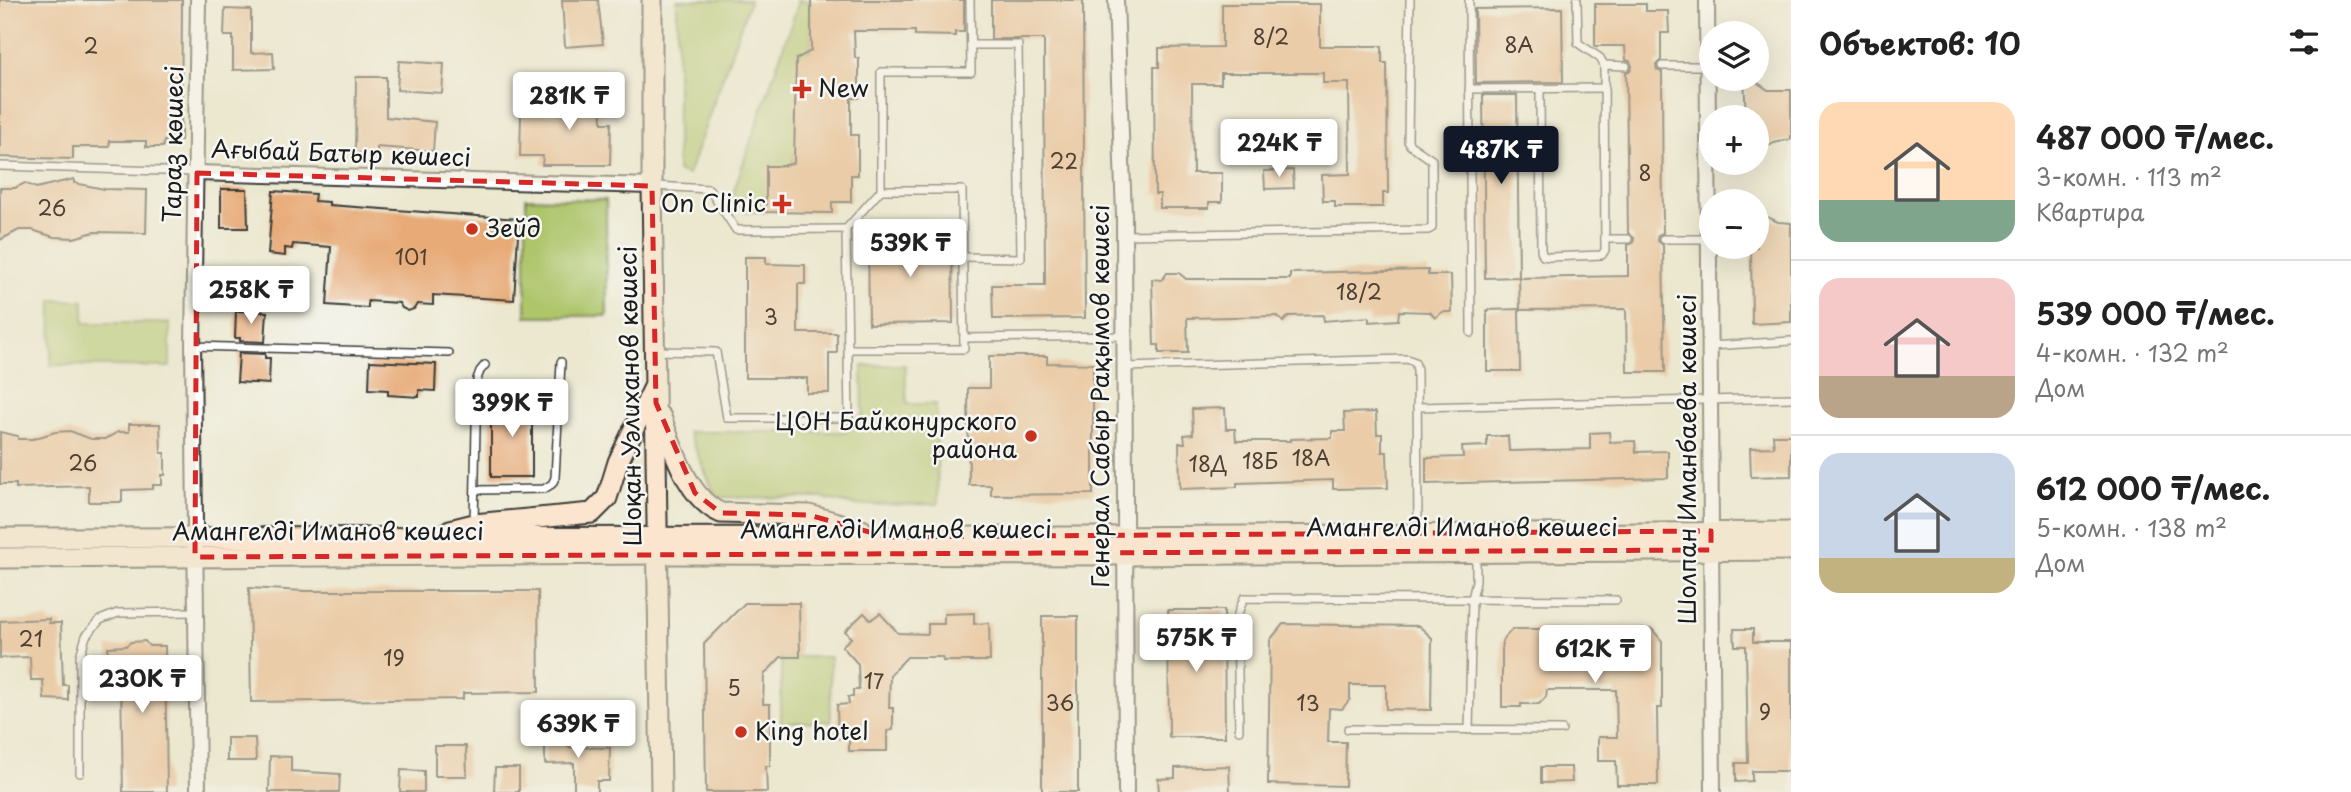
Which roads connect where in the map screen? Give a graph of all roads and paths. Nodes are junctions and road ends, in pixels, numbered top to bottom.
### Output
1 (198, 0) edge
2 (652, 0) edge
3 (970, 0) edge
4 (1116, 0) edge
5 (1410, 0) edge
6 (1469, 0) edge
7 (1577, 0) edge
8 (1707, 0) edge
9 (1707, 21) edge
10 (971, 45) junction
11 (1604, 65) junction
12 (1626, 66) dead end
13 (1662, 66) dead end
14 (1699, 66) edge
15 (1605, 88) junction
16 (1469, 89) junction
17 (1540, 89) junction
18 (1708, 91) edge
19 (0, 166) edge
20 (197, 173) junction
21 (652, 186) junction
22 (1709, 189) edge
23 (881, 190) junction
24 (846, 229) junction
25 (1124, 235) junction
26 (1605, 239) junction
27 (1628, 239) dead end
28 (1663, 239) dead end
29 (1699, 239) edge
30 (963, 257) junction
31 (1709, 259) edge
32 (1471, 333) dead end
33 (1124, 336) junction
34 (964, 338) junction
35 (1791, 341) edge
36 (193, 346) junction
37 (1710, 346) junction
38 (848, 349) junction
39 (655, 351) junction
40 (449, 353) dead end
41 (561, 362) dead end
42 (485, 365) dead end
43 (1124, 367) junction
44 (656, 393) junction
45 (1791, 398) edge
46 (1710, 400) junction
47 (1417, 407) junction
48 (476, 490) junction
49 (474, 524) junction
50 (1791, 532) edge
51 (1418, 534) junction
52 (887, 537) junction
53 (0, 538) edge
54 (419, 538) junction
55 (1711, 541) junction
56 (658, 545) junction
57 (1124, 546) junction
58 (195, 547) junction
59 (1791, 550) edge
60 (1476, 552) junction
61 (0, 558) edge
62 (1472, 599) junction
63 (1616, 600) dead end
64 (196, 612) junction
65 (1348, 729) dead end
66 (1239, 730) dead end
67 (1469, 730) junction
68 (1562, 730) dead end
69 (80, 773) dead end
70 (198, 792) edge
71 (661, 792) edge
72 (1126, 792) edge
73 (1713, 792) edge

1 - 20 street, Тараз көшесі
2 - 21 main road, Шоқан Уәлиханов көшесі
3 - 10 lane
4 - 25 street, Генерал Сабыр Рақымов көшесі
5 - 25 lane
6 - 16 lane
7 - 11 lane
8 - 9 street, Шолпан Иманбаева көшесі
10 - 23 lane
10 - 30 lane
11 - 12 lane
11 - 15 lane
13 - 14 lane
15 - 17 lane
15 - 26 lane
16 - 17 lane
16 - 32 lane
17 - 26 lane
18 - 22 street, Шолпан Иманбаева көшесі
19 - 20 lane
20 - 21 street, Ағыбай Батыр көшесі
20 - 36 street, Тараз көшесі
21 - 24 lane
21 - 39 main road, Шоқан Уәлиханов көшесі
23 - 24 lane
23 - 30 lane
24 - 38 lane
25 - 33 street, Генерал Сабыр Рақымов көшесі
26 - 27 lane
28 - 29 lane
30 - 34 lane
31 - 37 street, Шолпан Иманбаева көшесі
33 - 34 lane
33 - 43 street, Генерал Сабыр Рақымов көшесі
34 - 38 lane
35 - 37 lane
36 - 40 lane
36 - 58 street, Тараз көшесі
37 - 46 street, Шолпан Иманбаева көшесі
38 - 39 lane
39 - 44 main road, Шоқан Уәлиханов көшесі
41 - 48 lane
42 - 48 lane
43 - 47 lane
43 - 57 street, Генерал Сабыр Рақымов көшесі
44 - 49 main road
44 - 52 main road
44 - 56 main road, Шоқан Уәлиханов көшесі
45 - 46 lane
46 - 47 lane
46 - 55 street, Шолпан Иманбаева көшесі
47 - 51 lane
48 - 49 lane
49 - 54 main road
50 - 55 main road, Амангелді Иманов көшесі
51 - 55 main road, Амангелді Иманов көшесі
51 - 57 main road, Амангелді Иманов көшесі
52 - 56 main road, Амангелді Иманов көшесі
52 - 57 main road, Амангелді Иманов көшесі
53 - 58 main road, Амангелді Иманов көшесі
54 - 56 main road, Амангелді Иманов көшесі
54 - 58 main road, Амангелді Иманов көшесі
55 - 59 main road, Амангелді Иманов көшесі
55 - 60 main road, Амангелді Иманов көшесі
55 - 73 street, Шолпан Иманбаева көшесі
56 - 57 main road, Амангелді Иманов көшесі
56 - 58 main road, Амангелді Иманов көшесі
56 - 71 main road, Шоқан Уәлиханов көшесі
57 - 60 main road, Амангелді Иманов көшесі
57 - 72 street, Генерал Сабыр Рақымов көшесі
58 - 61 main road, Амангелді Иманов көшесі
58 - 64 street, Тараз көшесі
60 - 62 lane
62 - 63 lane
62 - 66 lane
62 - 67 lane
64 - 69 lane
64 - 70 street, Тараз көшесі
65 - 67 lane
67 - 68 lane

